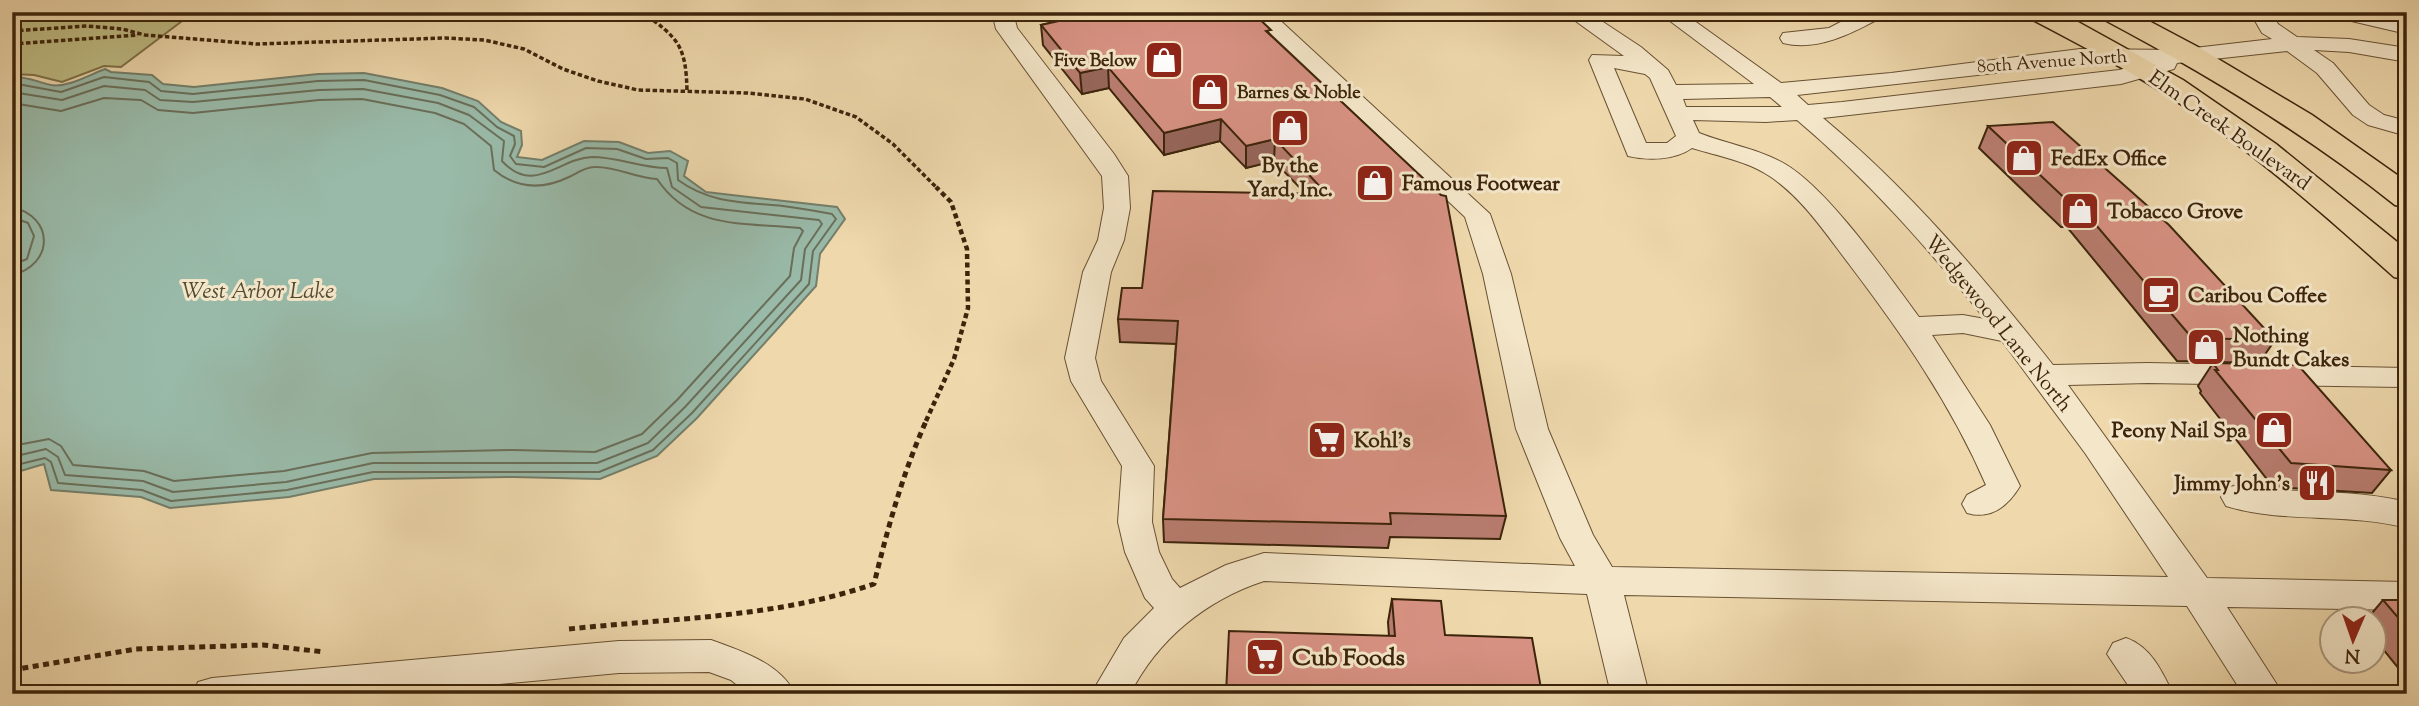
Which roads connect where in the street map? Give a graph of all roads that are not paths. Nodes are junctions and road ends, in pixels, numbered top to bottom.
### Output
1 (1002, 12) edge
2 (1258, 12) edge
3 (1573, 12) edge
4 (1668, 12) edge
5 (1877, 12) edge
6 (2039, 12) edge
7 (2111, 12) edge
8 (2260, 12) edge
9 (2337, 12) edge
10 (2378, 17) edge
11 (2407, 28) edge
12 (1791, 38) dead end
13 (2291, 44) junction
14 (2377, 49) junction
15 (2117, 54) junction
16 (2407, 55) edge
17 (2190, 57) junction
18 (1648, 68) junction
19 (2145, 70) junction
20 (1777, 91) junction
21 (1673, 102) junction
22 (1804, 113) junction
23 (2407, 130) edge
24 (1689, 138) junction
25 (2407, 198) edge
26 (2407, 269) edge
27 (1913, 327) junction
28 (2012, 333) junction
29 (2045, 375) junction
30 (2402, 377) dead end
31 (2238, 497) dead end
32 (1979, 504) dead end
33 (2407, 515) edge
34 (1602, 581) junction
35 (2198, 593) junction
36 (2407, 596) edge
37 (1176, 608) junction
38 (2126, 654) dead end
39 (212, 694) edge
40 (776, 694) edge
41 (1110, 694) edge
42 (1630, 694) edge
43 (2154, 694) edge
44 (2264, 694) edge

1 - 37 street
2 - 34 street
3 - 18 street
4 - 20 street, Wedgewood Lane North
5 - 12 street
6 - 15 main road, Elm Creek Boulevard
7 - 17 main road, Elm Creek Boulevard
8 - 13 street
9 - 10 street
10 - 11 street
10 - 14 street
13 - 14 street
13 - 17 street
13 - 23 street
14 - 16 street
15 - 17 street, 80th Avenue North
15 - 19 main road, Elm Creek Boulevard
15 - 20 street, 80th Avenue North
17 - 19 street, 80th Avenue North
17 - 25 main road, Elm Creek Boulevard
18 - 21 street
18 - 24 street
19 - 22 street, 80th Avenue North
19 - 26 main road, Elm Creek Boulevard
20 - 21 street, 80th Avenue North
20 - 22 street, Wedgewood Lane North
21 - 22 street, 80th Avenue North
21 - 24 street
22 - 28 street, Wedgewood Lane North
24 - 27 street
27 - 28 street
27 - 32 street
28 - 29 street, Wedgewood Lane North
29 - 30 street
29 - 35 street, Wedgewood Lane North
31 - 33 street
34 - 35 street
34 - 37 street
34 - 42 street
35 - 36 street
35 - 44 street, Wedgewood Lane North
37 - 41 street
38 - 43 street
39 - 40 street

